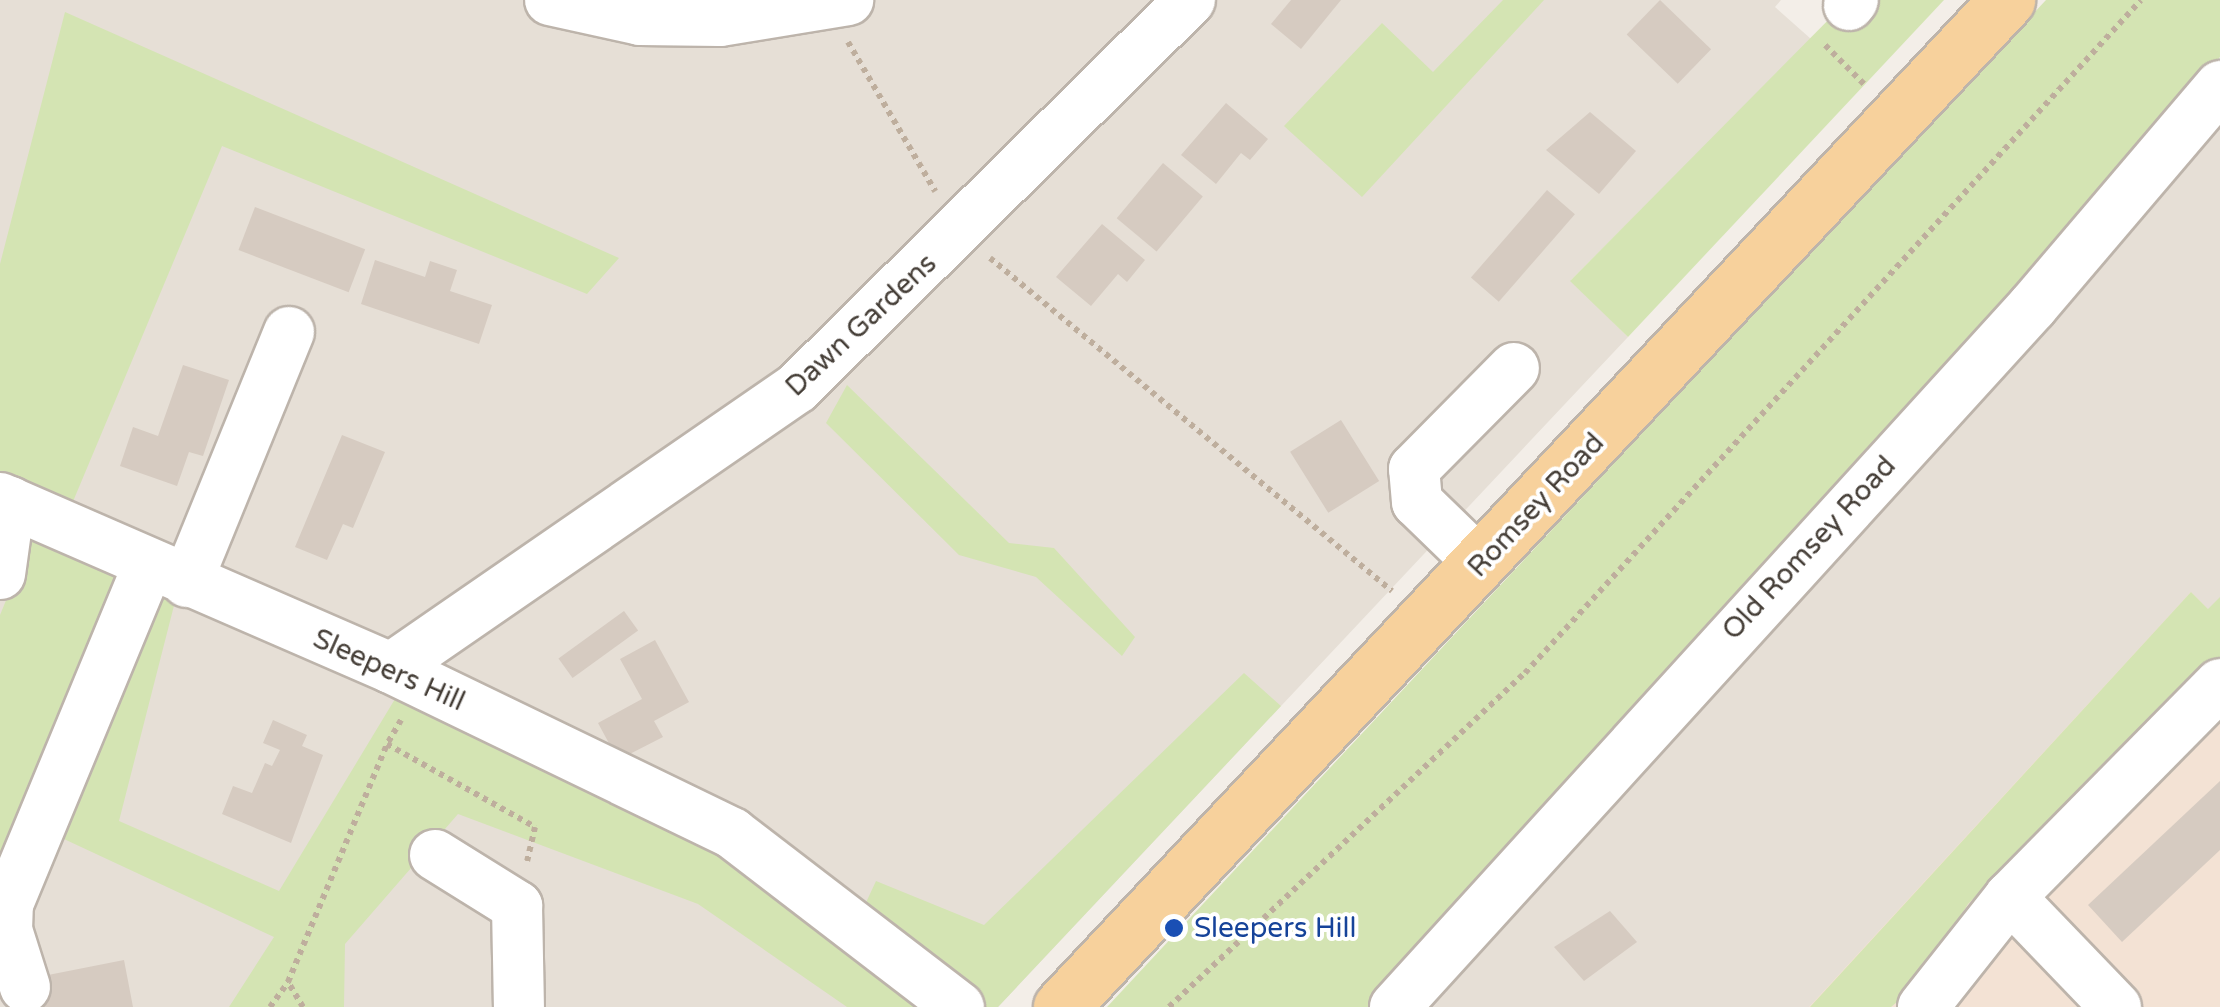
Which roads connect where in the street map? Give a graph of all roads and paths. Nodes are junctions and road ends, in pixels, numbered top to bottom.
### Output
1 (550, 0) edge
2 (1190, 0) edge
3 (2007, 0) edge
4 (2141, 0) edge
5 (839, 3) edge
6 (1842, 17) edge
7 (2220, 86) edge
8 (1898, 118) junction
9 (960, 232) junction
10 (289, 332) dead end
11 (1514, 368) dead end
12 (5, 500) edge
13 (1481, 564) junction
14 (168, 573) junction
15 (0, 574) edge
16 (1428, 621) junction
17 (407, 675) junction
18 (2220, 684) edge
19 (387, 744) junction
20 (436, 856) dead end
21 (2010, 896) junction
22 (517, 906) junction
23 (288, 982) junction
24 (25, 987) dead end
25 (270, 1007) edge
26 (303, 1007) edge
27 (520, 1007) edge
28 (958, 1007) edge
29 (1060, 1007) edge
30 (1170, 1007) edge
31 (1395, 1007) edge
32 (1923, 1007) edge
33 (2116, 1007) edge

1 - 5 street
2 - 9 street, Dawn Gardens
3 - 8 main road, Romsey Road
4 - 30 path
5 - 9 path
6 - 8 path
7 - 31 street, Old Romsey Road
8 - 13 main road, Romsey Road
9 - 16 path
9 - 17 street, Dawn Gardens
10 - 14 street
11 - 13 street
12 - 14 street, Sleepers Hill
12 - 15 street
13 - 16 main road, Romsey Road
14 - 17 street, Sleepers Hill
14 - 24 street
16 - 29 main road, Romsey Road
17 - 19 path
17 - 28 street, Sleepers Hill
18 - 21 street
19 - 22 path
19 - 23 path
20 - 22 street
21 - 32 street
21 - 33 street
22 - 27 street
23 - 25 path
23 - 26 path

